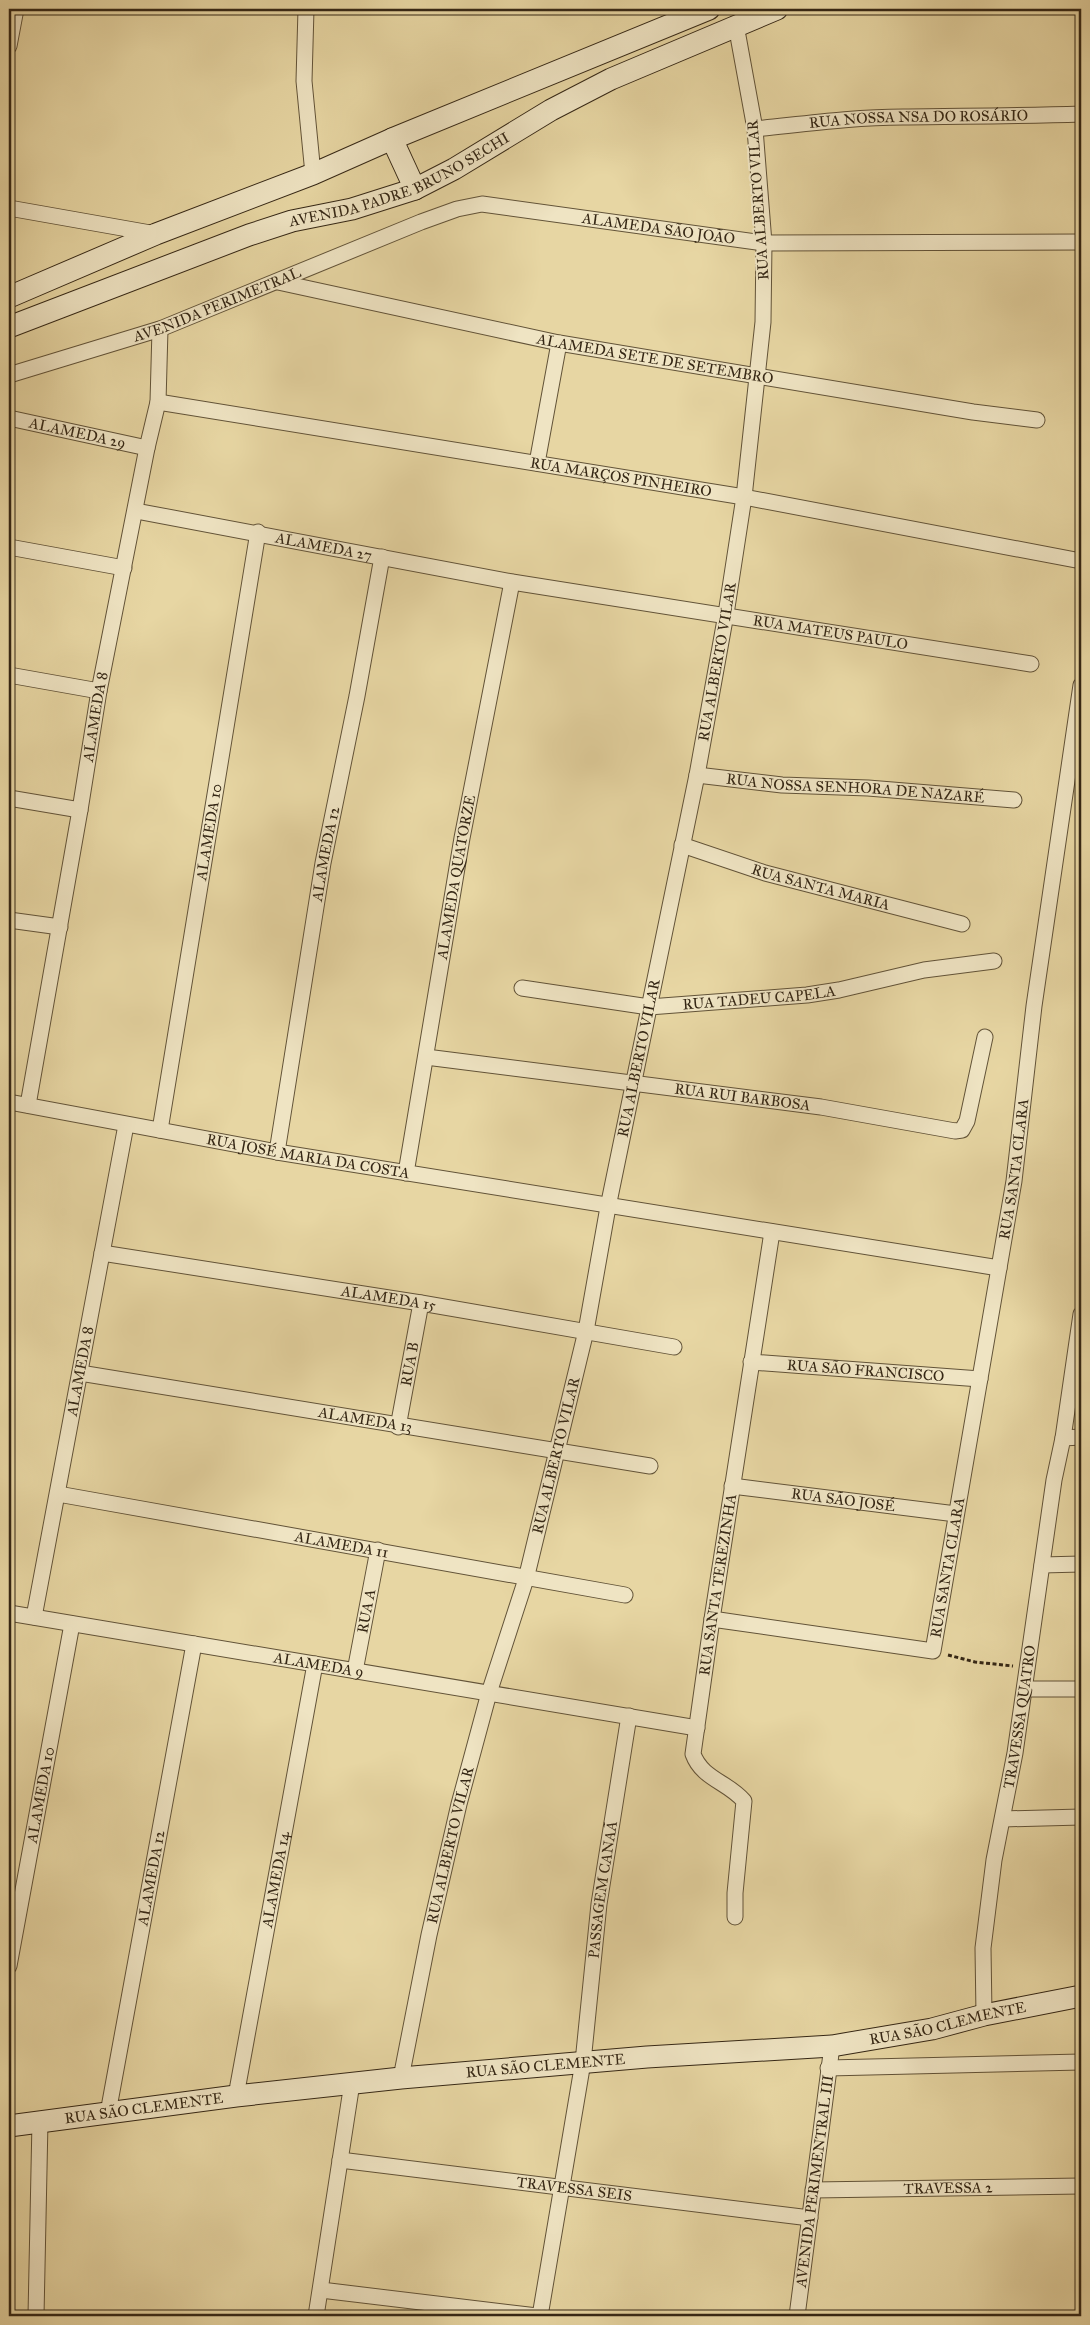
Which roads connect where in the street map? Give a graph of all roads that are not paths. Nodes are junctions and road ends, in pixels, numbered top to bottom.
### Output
1 (16, 9) edge
2 (306, 9) edge
3 (709, 9) edge
4 (777, 9) edge
5 (736, 25) junction
6 (9, 46) edge
7 (1081, 114) edge
8 (755, 129) junction
9 (392, 139) junction
10 (312, 174) junction
11 (415, 189) junction
12 (9, 208) edge
13 (421, 222) joint
14 (156, 234) junction
15 (1081, 242) edge
16 (764, 243) junction
17 (278, 282) junction
18 (9, 297) edge
19 (9, 327) edge
20 (160, 329) junction
21 (559, 343) junction
22 (9, 375) edge
23 (758, 376) junction
24 (158, 402) junction
25 (9, 418) edge
26 (1037, 420) dead end
27 (147, 448) junction
28 (537, 463) junction
29 (744, 497) junction
30 (136, 511) junction
31 (258, 532) junction
32 (9, 547) edge
33 (382, 556) junction
34 (1081, 561) edge
35 (124, 568) junction
36 (512, 582) junction
37 (726, 614) junction
38 (1031, 664) dead end
39 (9, 675) edge
40 (1081, 685) edge
41 (99, 691) junction
42 (697, 775) junction
43 (9, 798) edge
44 (1014, 800) dead end
45 (80, 810) junction
46 (682, 846) junction
47 (9, 920) edge
48 (962, 924) dead end
49 (60, 927) junction
50 (994, 961) dead end
51 (522, 988) dead end
52 (649, 1007) junction
53 (985, 1037) dead end
54 (426, 1057) junction
55 (632, 1084) junction
56 (9, 1102) edge
57 (28, 1105) junction
58 (126, 1125) junction
59 (160, 1130) junction
60 (277, 1152) junction
61 (406, 1173) junction
62 (608, 1207) junction
63 (772, 1232) junction
64 (102, 1253) junction
65 (999, 1268) junction
66 (421, 1303) junction
67 (1081, 1314) edge
68 (586, 1330) junction
69 (674, 1347) dead end
70 (751, 1362) junction
71 (80, 1373) junction
72 (980, 1379) junction
73 (398, 1427) junction
74 (1081, 1437) edge
75 (1063, 1438) junction
76 (558, 1451) junction
77 (650, 1466) dead end
78 (732, 1486) junction
79 (58, 1494) junction
80 (956, 1514) junction
81 (378, 1550) junction
82 (1081, 1564) edge
83 (1042, 1566) junction
84 (526, 1579) junction
85 (625, 1595) dead end
86 (9, 1613) edge
87 (34, 1617) junction
88 (712, 1619) junction
89 (72, 1624) junction
90 (194, 1644) junction
91 (315, 1664) junction
92 (354, 1672) junction
93 (1025, 1689) junction
94 (1081, 1689) edge
95 (489, 1693) junction
96 (628, 1716) junction
97 (697, 1728) junction
98 (1081, 1817) edge
99 (1002, 1819) junction
100 (735, 1917) dead end
101 (9, 1966) edge
102 (1081, 1996) edge
103 (984, 2015) junction
104 (832, 2046) junction
105 (583, 2062) junction
106 (1081, 2062) edge
107 (828, 2068) junction
108 (401, 2078) junction
109 (352, 2083) junction
110 (236, 2096) junction
111 (108, 2113) junction
112 (40, 2121) junction
113 (9, 2126) edge
114 (340, 2160) junction
115 (1081, 2186) edge
116 (561, 2188) junction
117 (814, 2190) junction
118 (810, 2218) junction
119 (321, 2290) junction
120 (36, 2316) edge
121 (316, 2316) edge
122 (539, 2316) edge
123 (797, 2316) edge

1 - 6 street
2 - 10 street
3 - 9 main road
4 - 5 main road, AVENIDA PADRE BRUNO SECHI
5 - 8 street, RUA ALBERTO VILAR
5 - 11 main road, AVENIDA PADRE BRUNO SECHI
7 - 8 street, RUA NOSSA NSA DO ROSÁRIO
8 - 16 street, RUA ALBERTO VILAR
9 - 10 main road
9 - 11 main road
10 - 14 main road
11 - 19 main road, AVENIDA PADRE BRUNO SECHI
12 - 14 street
13 - 16 street, ALAMEDA SÃO JOÃO
13 - 17 street, AVENIDA PERIMETRAL
14 - 18 main road
15 - 16 street, ALAMEDA SÃO JOÃO
16 - 23 street, RUA ALBERTO VILAR
17 - 20 street, AVENIDA PERIMETRAL
17 - 21 street, ALAMEDA SETE DE SETEMBRO
20 - 22 street, AVENIDA PERIMETRAL
20 - 24 street, ALAMEDA 8
21 - 23 street, ALAMEDA SETE DE SETEMBRO
21 - 28 street
23 - 26 street, ALAMEDA SETE DE SETEMBRO
23 - 29 street, RUA ALBERTO VILAR
24 - 27 street, ALAMEDA 8
24 - 28 street, RUA MARÇOS PINHEIRO
25 - 27 street, ALAMEDA 29
27 - 30 street, ALAMEDA 8
28 - 29 street, RUA MARÇOS PINHEIRO
29 - 34 street, RUA MARÇOS PINHEIRO
29 - 37 street, RUA ALBERTO VILAR
30 - 31 street, ALAMEDA 27
30 - 35 street, ALAMEDA 8
31 - 33 street, ALAMEDA 27
31 - 59 street, ALAMEDA 10
32 - 35 street
33 - 36 street, ALAMEDA 27
33 - 60 street, ALAMEDA 12
35 - 41 street, ALAMEDA 8
36 - 37 street, RUA MATEUS PAULO
36 - 54 street, ALAMEDA QUATORZE
37 - 38 street, RUA MATEUS PAULO
37 - 42 street, RUA ALBERTO VILAR
39 - 41 street
40 - 65 street, RUA SANTA CLARA
41 - 45 street, ALAMEDA 8
42 - 44 street, RUA NOSSA SENHORA DE NAZARÉ
42 - 46 street, RUA ALBERTO VILAR
43 - 45 street
45 - 49 street, ALAMEDA 8
46 - 48 street, RUA SANTA MARIA
46 - 52 street, RUA ALBERTO VILAR
47 - 49 street
49 - 57 street, ALAMEDA 8
50 - 52 street, RUA TADEU CAPELA
51 - 52 street, RUA TADEU CAPELA
52 - 55 street, RUA ALBERTO VILAR
53 - 55 street, RUA RUI BARBOSA
54 - 55 street, RUA RUI BARBOSA
54 - 61 street, ALAMEDA QUATORZE
55 - 62 street, RUA ALBERTO VILAR
56 - 57 street, RUA JOSÉ MARIA DA COSTA
57 - 58 street, RUA JOSÉ MARIA DA COSTA
58 - 59 street, RUA JOSÉ MARIA DA COSTA
58 - 64 street, ALAMEDA 8
59 - 60 street, RUA JOSÉ MARIA DA COSTA
60 - 61 street, RUA JOSÉ MARIA DA COSTA
61 - 62 street, RUA JOSÉ MARIA DA COSTA
62 - 63 street
62 - 68 street, RUA ALBERTO VILAR
63 - 65 street
63 - 70 street, RUA SANTA TEREZINHA
64 - 66 street, ALAMEDA 15
64 - 71 street, ALAMEDA 8
65 - 72 street, RUA SANTA CLARA
66 - 68 street, ALAMEDA 15
66 - 73 street, RUA B
67 - 75 street
68 - 69 street, ALAMEDA 15
68 - 76 street, RUA ALBERTO VILAR
70 - 72 street, RUA SÃO FRANCISCO
70 - 78 street, RUA SANTA TEREZINHA
71 - 73 street, ALAMEDA 13
71 - 79 street, ALAMEDA 8
72 - 80 street, RUA SANTA CLARA
73 - 76 street, ALAMEDA 13
74 - 75 street
75 - 83 street, TRAVESSA QUATRO
76 - 77 street, ALAMEDA 13
76 - 84 street, RUA ALBERTO VILAR
78 - 80 street, RUA SÃO JOSÉ
78 - 88 street, RUA SANTA TEREZINHA
79 - 81 street, ALAMEDA 11
79 - 87 street, ALAMEDA 8
80 - 88 street, RUA SANTA CLARA
81 - 84 street, ALAMEDA 11
81 - 92 street, RUA A
82 - 83 street
83 - 93 street, TRAVESSA QUATRO
84 - 85 street, ALAMEDA 11
84 - 95 street, RUA ALBERTO VILAR
86 - 87 street, ALAMEDA 9
87 - 89 street, ALAMEDA 9
88 - 97 street, RUA SANTA TEREZINHA
89 - 90 street, ALAMEDA 9
89 - 101 street, ALAMEDA 10
90 - 91 street, ALAMEDA 9
90 - 111 street, ALAMEDA 12
91 - 92 street, ALAMEDA 9
91 - 110 street, ALAMEDA 14
92 - 95 street, ALAMEDA 9
93 - 94 street
93 - 99 street, TRAVESSA QUATRO
95 - 96 street, ALAMEDA 9
95 - 108 street, RUA ALBERTO VILAR
96 - 97 street, ALAMEDA 9
96 - 105 street, PASSAGEM CANAÃ
97 - 100 street, RUA SANTA TEREZINHA
98 - 99 street
99 - 103 street, TRAVESSA QUATRO
102 - 103 main road, RUA SÃO CLEMENTE
103 - 104 main road, RUA SÃO CLEMENTE
104 - 105 main road, RUA SÃO CLEMENTE
104 - 107 street, AVENIDA PERIMENTRAL III
105 - 108 main road, RUA SÃO CLEMENTE
105 - 116 street, PASSAGEM CANAÃ
106 - 107 street
107 - 117 street, AVENIDA PERIMENTRAL III
108 - 109 main road, RUA SÃO CLEMENTE
109 - 110 main road, RUA SÃO CLEMENTE
109 - 114 street
110 - 111 main road, RUA SÃO CLEMENTE
111 - 112 main road, RUA SÃO CLEMENTE
112 - 113 main road, RUA SÃO CLEMENTE
112 - 120 street
114 - 116 street, TRAVESSA SEIS
114 - 119 street
115 - 117 street, TRAVESSA 2
116 - 118 street, TRAVESSA SEIS
116 - 122 street, PASSAGEM CANAÃ
117 - 118 street, AVENIDA PERIMENTRAL III
118 - 123 street, AVENIDA PERIMENTRAL III
119 - 121 street
119 - 122 street

